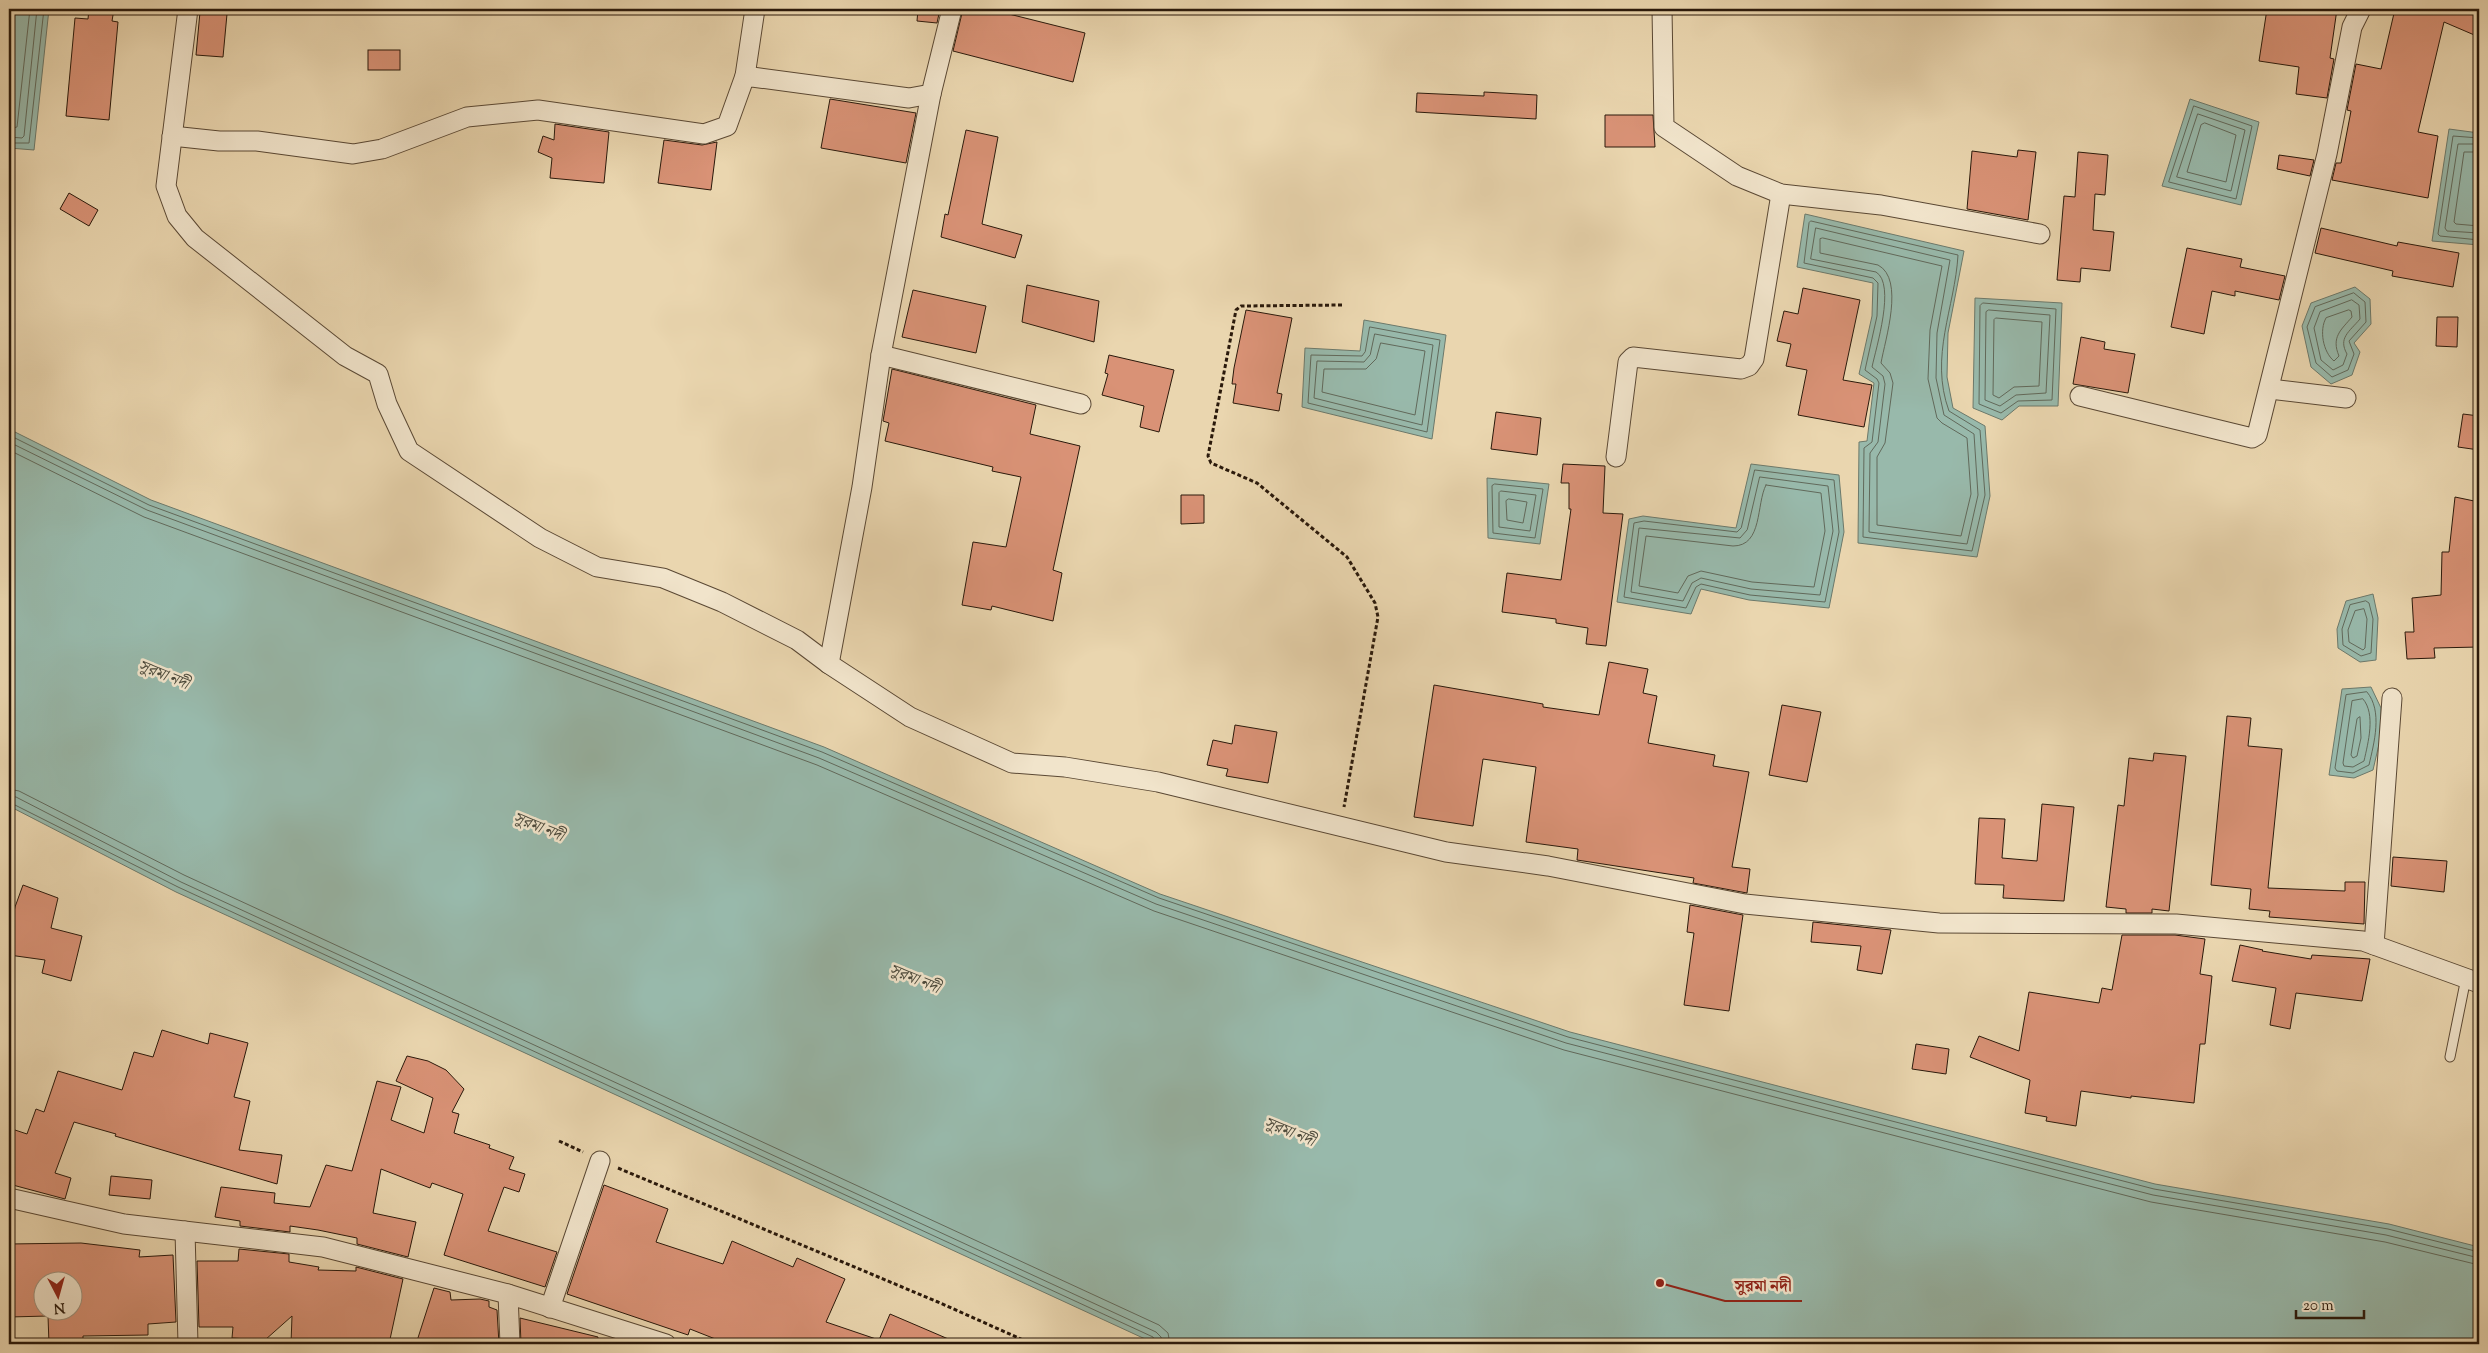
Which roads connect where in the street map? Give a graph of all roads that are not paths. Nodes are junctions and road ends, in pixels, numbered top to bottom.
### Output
1 (188, 9) edge
2 (755, 9) edge
3 (952, 9) edge
4 (1662, 9) edge
5 (2361, 9) edge
6 (745, 76) junction
7 (930, 94) junction
8 (172, 136) junction
9 (1781, 194) junction
10 (2040, 234) dead end
11 (881, 356) junction
12 (2270, 389) junction
13 (2080, 396) dead end
14 (2346, 398) dead end
15 (1081, 404) dead end
16 (1616, 457) dead end
17 (829, 664) junction
18 (2392, 698) dead end
19 (2374, 945) junction
20 (2472, 981) edge
21 (2450, 1057) dead end
22 (600, 1161) road end
23 (9, 1198) edge
24 (185, 1231) junction
25 (508, 1294) junction
26 (550, 1308) junction
27 (188, 1344) edge
28 (510, 1344) edge
29 (666, 1344) edge

1 - 8 street
2 - 6 street
3 - 7 street
4 - 9 street
5 - 12 street
6 - 7 street
6 - 8 street
7 - 11 street
8 - 17 street
9 - 10 street
9 - 16 street
11 - 15 street
11 - 17 street
12 - 13 street
12 - 14 street
17 - 19 street
18 - 19 street
19 - 20 street
20 - 21 lane
22 - 26 street
23 - 24 street
24 - 25 street
24 - 27 street
25 - 26 street
25 - 28 street
26 - 29 street

